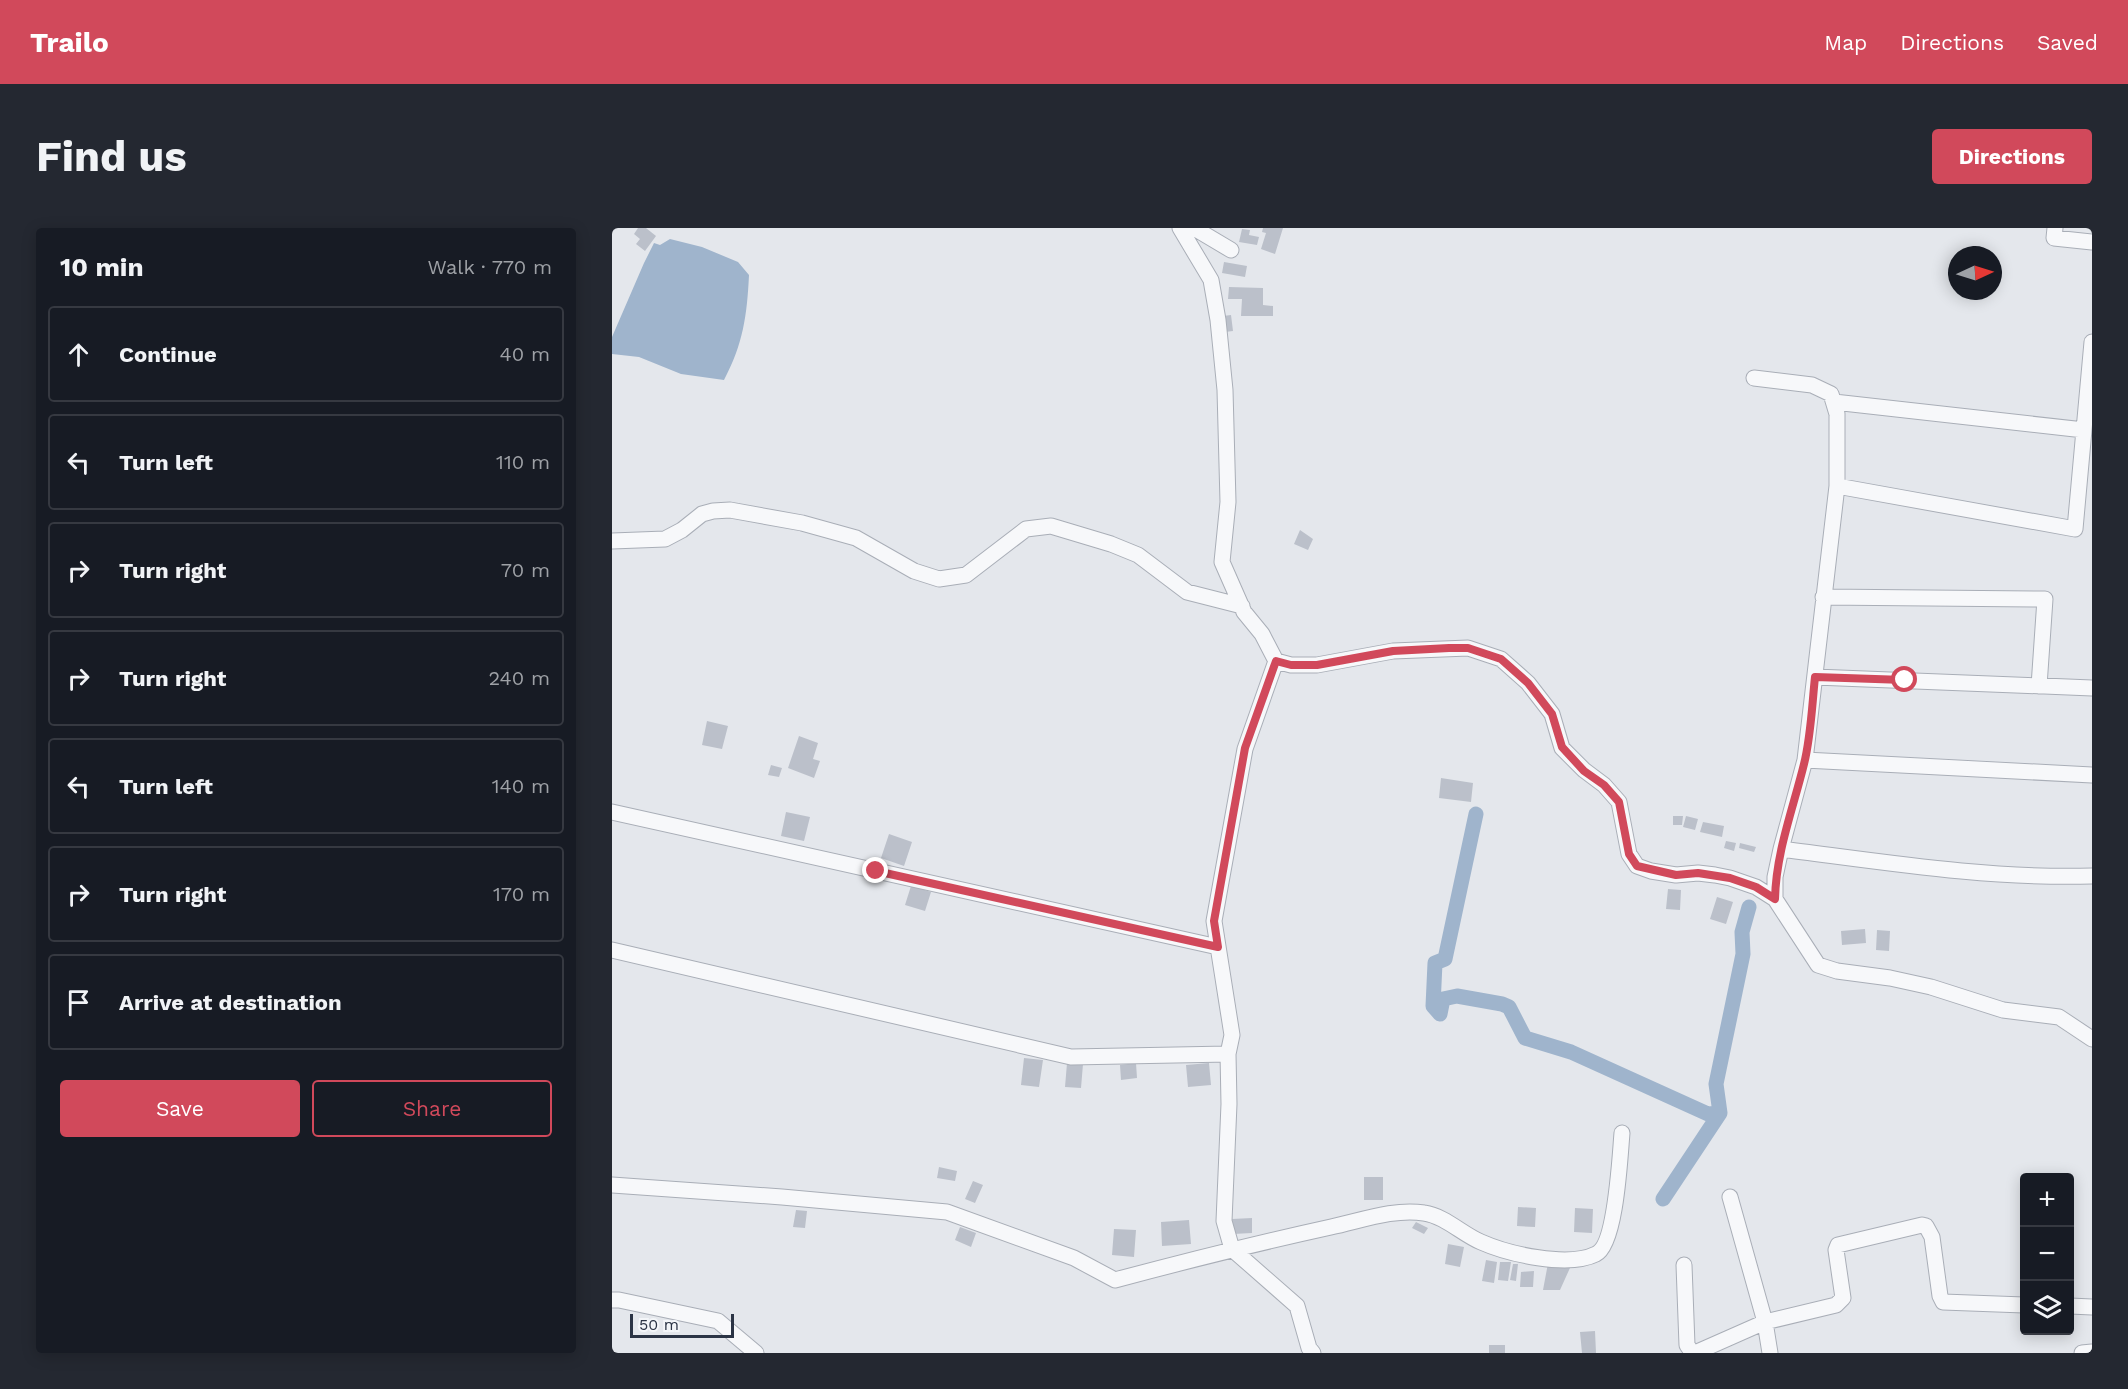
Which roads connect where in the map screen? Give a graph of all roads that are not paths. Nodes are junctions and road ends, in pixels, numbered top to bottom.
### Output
1 (1180, 228) edge
2 (1194, 228) edge
3 (2055, 228) edge
4 (2092, 242) edge
5 (1231, 250) dead end
6 (2092, 342) edge
7 (1754, 378) dead end
8 (1834, 402) junction
9 (2084, 430) junction
10 (1837, 486) junction
11 (612, 541) edge
12 (1823, 597) junction
13 (1242, 606) junction
14 (1276, 661) junction
15 (1815, 677) junction
16 (2039, 686) junction
17 (2092, 688) edge
18 (1805, 760) junction
19 (2092, 775) edge
20 (612, 812) edge
21 (1781, 849) junction
22 (2092, 876) edge
23 (1775, 899) junction
24 (1218, 947) junction
25 (612, 950) edge
26 (2092, 1039) edge
27 (1228, 1054) junction
28 (1622, 1133) dead end
29 (612, 1185) edge
30 (1730, 1197) dead end
31 (1232, 1249) junction
32 (1684, 1265) dead end
33 (612, 1300) edge
34 (2020, 1305) edge
35 (2074, 1306) edge
36 (2092, 1307) edge
37 (1765, 1322) junction
38 (2092, 1352) edge
39 (756, 1353) edge
40 (1313, 1353) edge
41 (1770, 1353) edge
42 (2082, 1353) edge

1 - 13 street
2 - 5 street
3 - 4 street
6 - 9 street
7 - 8 street
8 - 9 street
8 - 10 street
9 - 10 street
10 - 12 street
11 - 13 street
12 - 15 street
12 - 16 street
13 - 14 street
14 - 23 street
14 - 24 street
15 - 16 street
15 - 18 street
16 - 17 street
18 - 19 street
18 - 21 street
20 - 24 street
21 - 22 street
21 - 23 street
23 - 26 street
24 - 27 street
25 - 27 street
27 - 31 street
28 - 31 street
29 - 31 street
30 - 37 street
31 - 40 street
32 - 37 street
33 - 39 street
34 - 37 street
35 - 36 street
37 - 41 street
38 - 42 street

